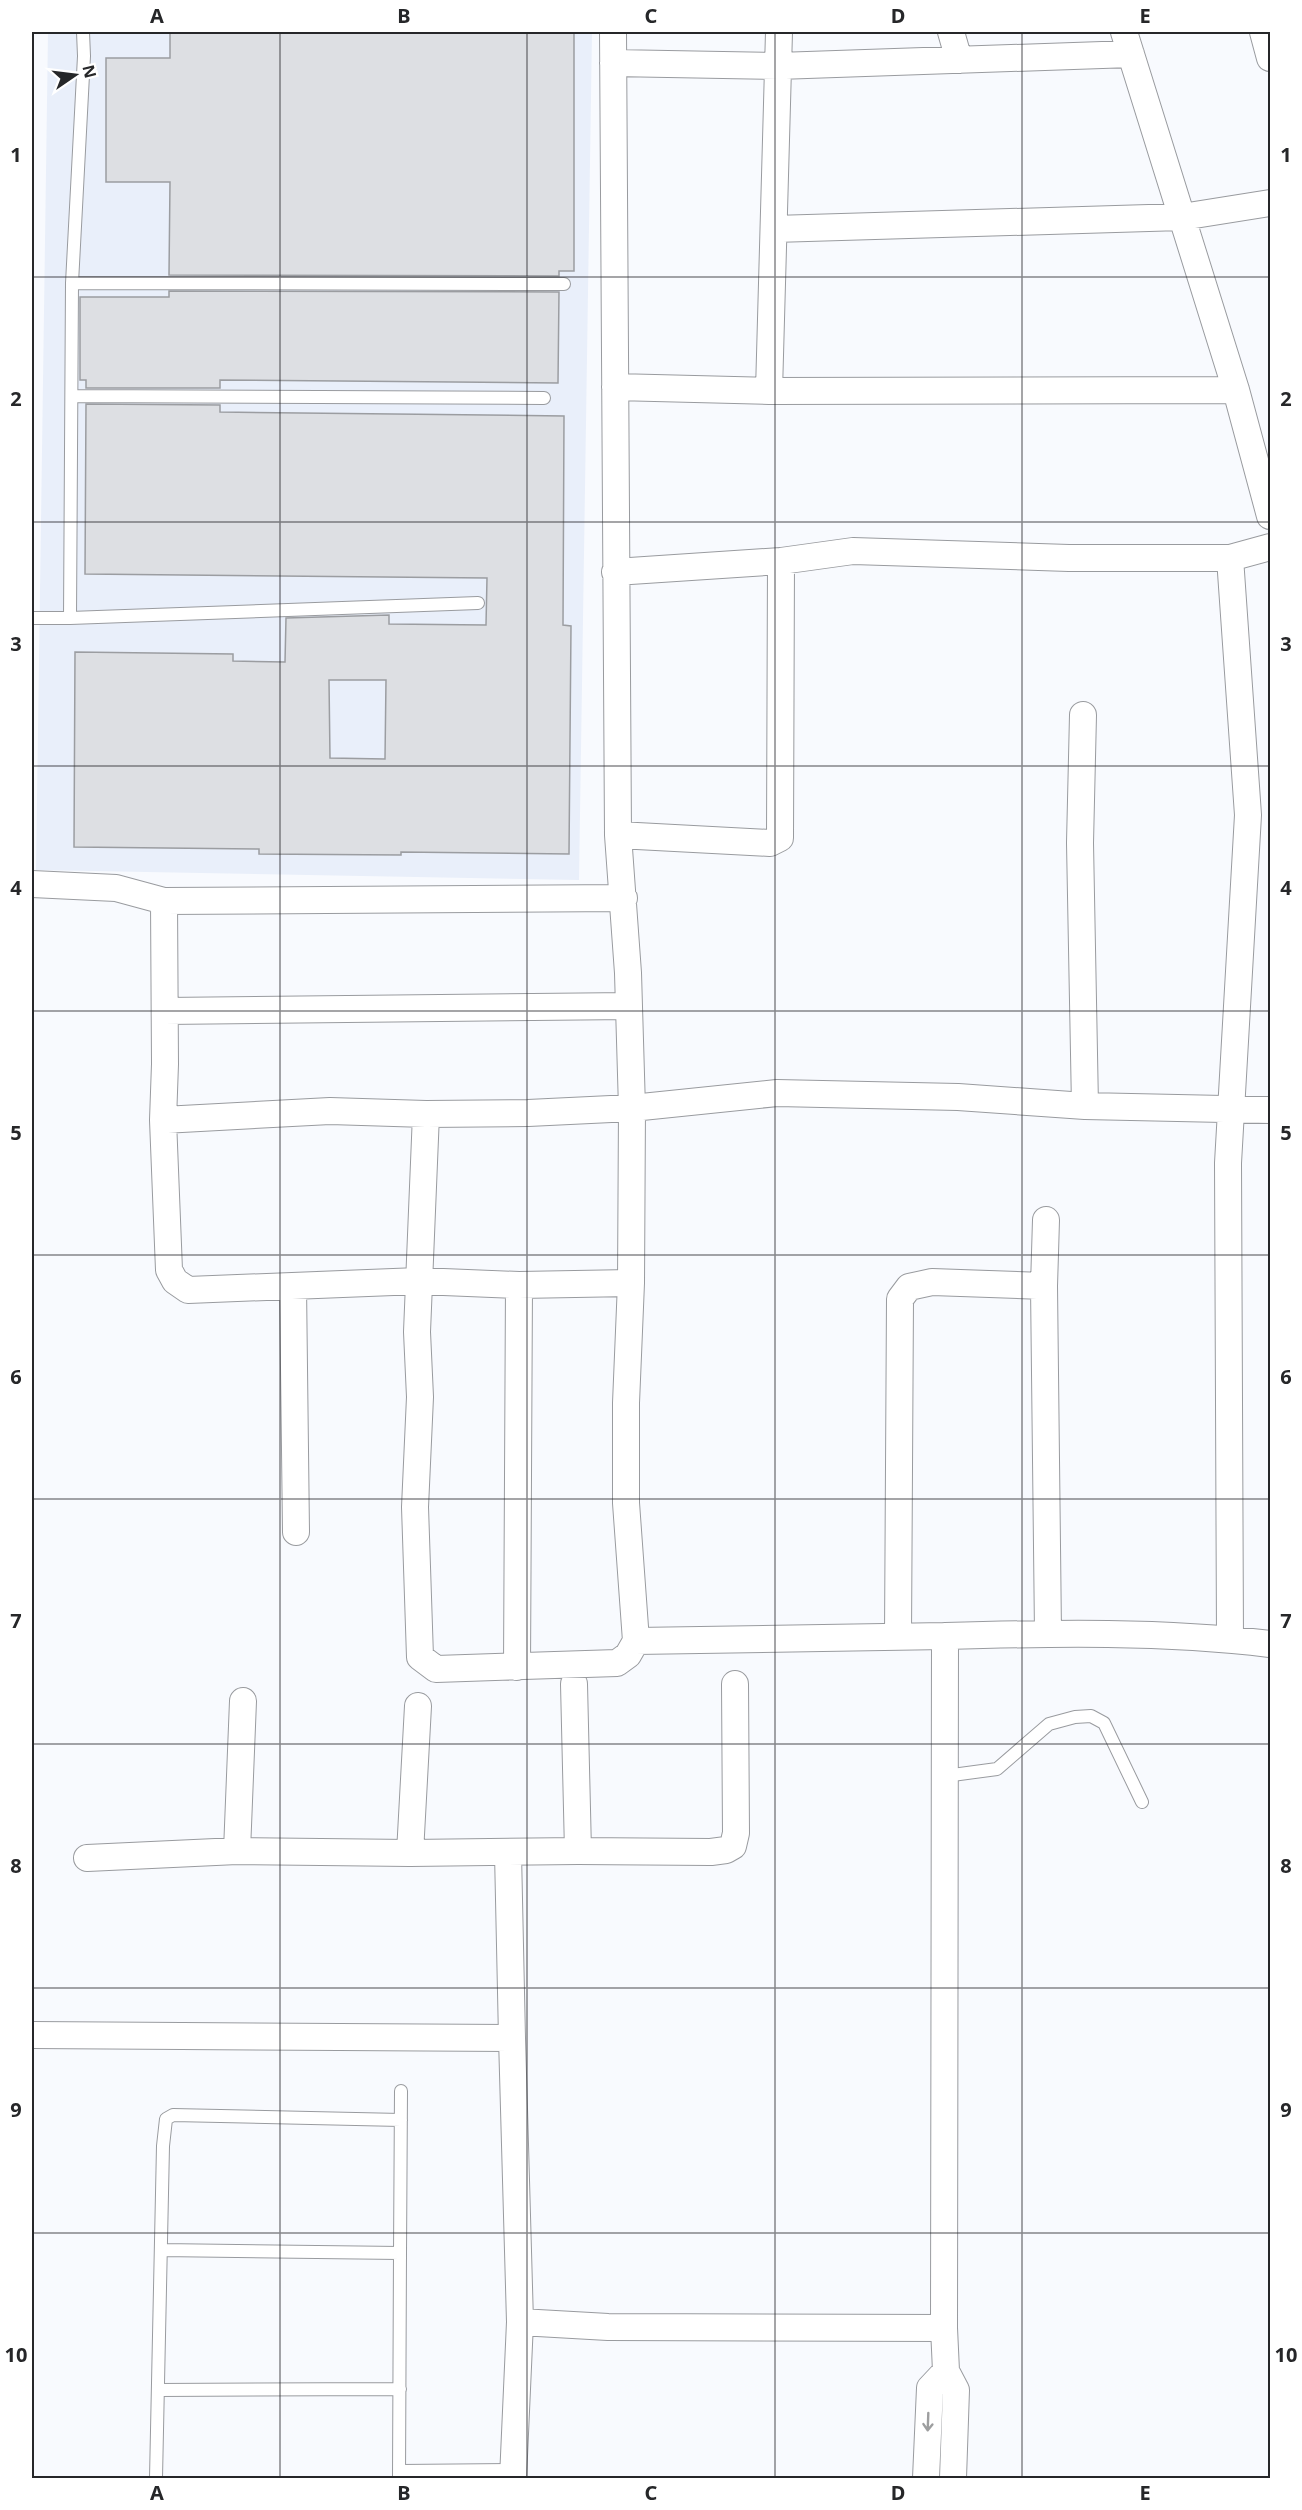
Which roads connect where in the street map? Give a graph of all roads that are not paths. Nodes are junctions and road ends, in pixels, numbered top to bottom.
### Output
1 (83, 32) edge
2 (613, 32) edge
3 (779, 32) edge
4 (951, 32) edge
5 (1263, 32) edge
6 (1127, 43) edge
7 (1270, 58) edge
8 (959, 60) junction
9 (613, 63) junction
10 (778, 66) junction
11 (1270, 202) edge
12 (1182, 217) junction
13 (774, 229) junction
14 (72, 283) junction
15 (564, 284) dead end
16 (615, 387) junction
17 (1236, 390) junction
18 (770, 391) junction
19 (72, 396) junction
20 (544, 398) dead end
21 (1270, 516) edge
22 (1270, 547) edge
23 (1230, 558) junction
24 (781, 561) junction
25 (615, 572) junction
26 (478, 603) dead end
27 (32, 618) edge
28 (70, 618) junction
29 (1083, 715) dead end
30 (618, 835) junction
31 (32, 884) edge
32 (624, 898) junction
33 (164, 901) junction
34 (629, 1006) junction
35 (165, 1011) junction
36 (1085, 1106) junction
37 (632, 1108) junction
38 (1230, 1109) junction
39 (1270, 1110) edge
40 (426, 1114) junction
41 (163, 1120) junction
42 (1046, 1220) dead end
43 (419, 1281) junction
44 (632, 1283) junction
45 (519, 1285) junction
46 (292, 1286) junction
47 (1044, 1287) junction
48 (296, 1532) dead end
49 (1048, 1633) junction
50 (898, 1636) junction
51 (945, 1636) junction
52 (1230, 1639) junction
53 (636, 1641) junction
54 (1270, 1644) edge
55 (517, 1667) junction
56 (574, 1684) dead end
57 (735, 1684) dead end
58 (243, 1701) dead end
59 (418, 1706) dead end
60 (945, 1776) junction
61 (1142, 1802) dead end
62 (237, 1851) junction
63 (578, 1851) junction
64 (508, 1853) junction
65 (410, 1854) junction
66 (87, 1858) dead end
67 (32, 2035) edge
68 (512, 2038) junction
69 (401, 2091) dead end
70 (401, 2120) junction
71 (161, 2250) junction
72 (400, 2253) junction
73 (520, 2322) junction
74 (944, 2328) junction
75 (946, 2371) junction
76 (400, 2389) junction
77 (158, 2390) junction
78 (399, 2474) edge
79 (513, 2474) edge
80 (156, 2478) edge
81 (926, 2478) edge
82 (953, 2478) edge

1 - 14 lane
2 - 9 street
3 - 10 street
4 - 8 street
5 - 7 street
6 - 8 street
6 - 12 street
8 - 10 street
9 - 10 street
9 - 16 street
10 - 13 street
11 - 12 street
12 - 13 street
12 - 17 street
13 - 18 street
14 - 15 lane
14 - 19 lane
16 - 18 street
16 - 25 street
17 - 18 street
17 - 21 street
19 - 20 lane
19 - 28 lane
22 - 23 street
23 - 24 street
23 - 38 street
24 - 25 street
24 - 30 street
25 - 30 street
26 - 28 lane
27 - 28 lane
29 - 36 street
30 - 32 street
31 - 33 street
32 - 33 street
32 - 34 street
33 - 35 street
34 - 35 street
34 - 37 street
35 - 41 street
36 - 37 street
36 - 38 street
37 - 40 street
37 - 44 street
38 - 39 street
38 - 52 street
40 - 41 street
40 - 43 street
41 - 46 street
42 - 47 street
43 - 45 street
43 - 46 street
43 - 55 street
44 - 45 street
44 - 53 street
45 - 55 street
46 - 48 street
47 - 49 street
47 - 50 street
49 - 51 street
49 - 52 street
50 - 51 street
50 - 53 street
51 - 60 street
52 - 54 street
53 - 55 street
56 - 63 street
57 - 63 street
58 - 62 street
59 - 65 street
60 - 61 lane
60 - 74 street
62 - 65 street
62 - 66 street
63 - 64 street
64 - 65 street
64 - 68 street
67 - 68 street
68 - 73 street
69 - 70 lane
70 - 71 lane
70 - 72 lane
71 - 72 lane
71 - 77 lane
72 - 76 lane
73 - 74 street
73 - 79 street
74 - 75 street
75 -> 81 street
75 - 82 street
76 - 77 lane
76 - 78 lane
77 - 80 lane
78 - 79 lane

